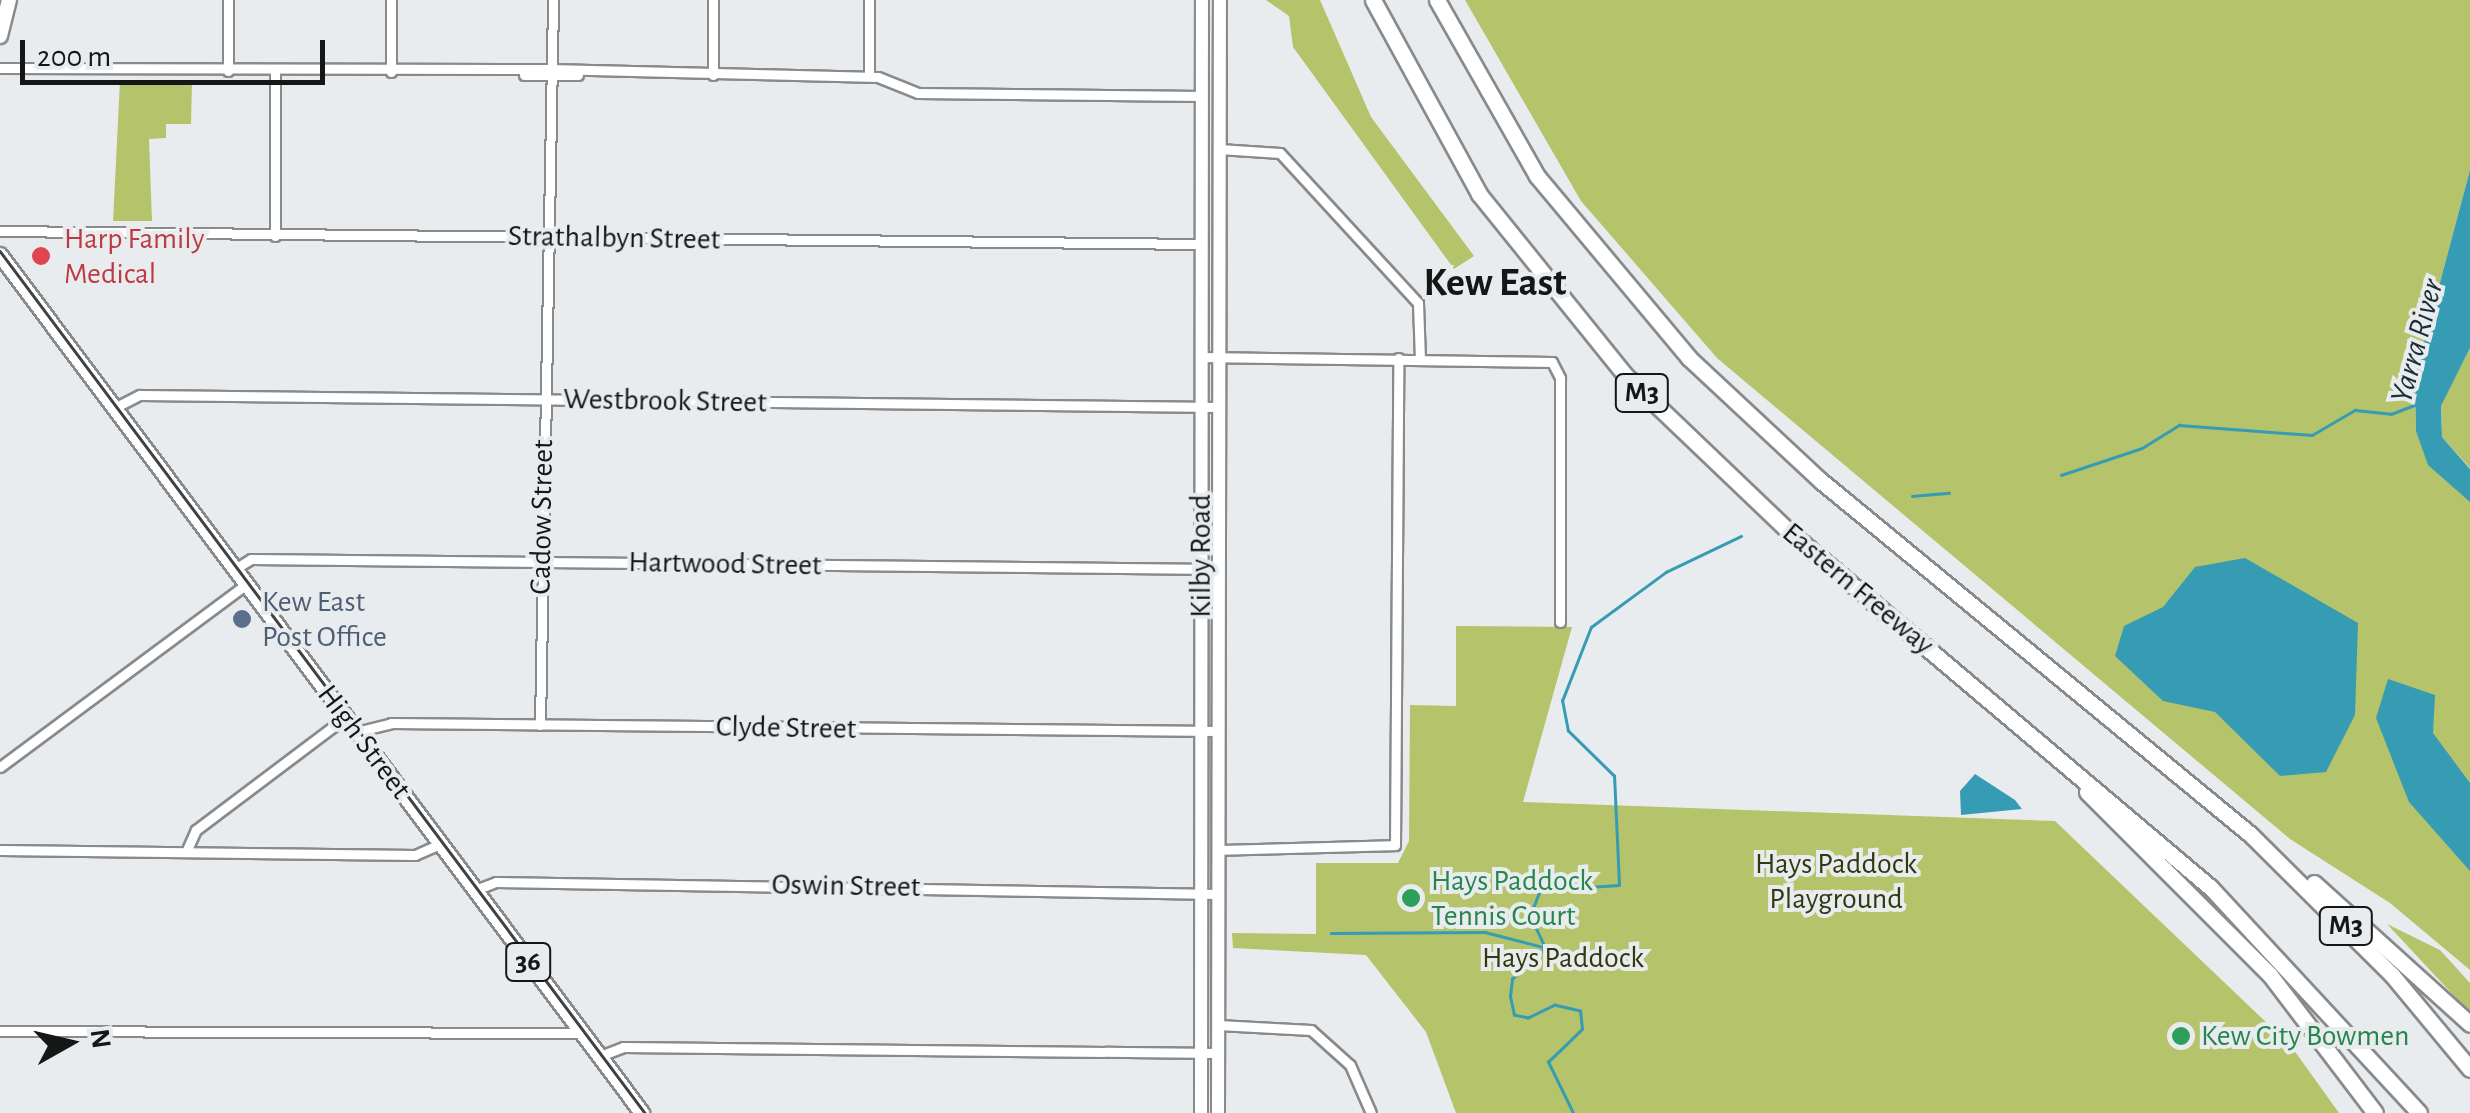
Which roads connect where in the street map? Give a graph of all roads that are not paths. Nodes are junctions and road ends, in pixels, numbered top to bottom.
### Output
1 (10, 0) edge
2 (228, 0) edge
3 (391, 0) edge
4 (553, 0) edge
5 (714, 0) edge
6 (869, 0) edge
7 (1202, 0) edge
8 (1220, 0) edge
9 (1373, 0) edge
10 (1437, 0) edge
11 (0, 36) edge
12 (0, 68) edge
13 (228, 71) junction
14 (276, 71) junction
15 (391, 72) junction
16 (549, 74) junction
17 (713, 75) junction
18 (869, 76) junction
19 (1202, 96) junction
20 (1219, 150) junction
21 (0, 231) edge
22 (26, 232) junction
23 (275, 236) junction
24 (545, 238) junction
25 (0, 242) edge
26 (1202, 244) junction
27 (0, 258) edge
28 (1219, 356) junction
29 (1201, 357) junction
30 (1398, 358) junction
31 (1420, 359) junction
32 (544, 400) junction
33 (1201, 406) junction
34 (1219, 406) junction
35 (114, 408) junction
36 (541, 562) junction
37 (234, 569) junction
38 (1218, 569) junction
39 (1201, 570) junction
40 (246, 584) junction
41 (1560, 622) dead end
42 (2002, 709) junction
43 (346, 717) junction
44 (540, 725) junction
45 (1218, 731) junction
46 (356, 732) junction
47 (1200, 732) junction
48 (0, 767) edge
49 (2252, 835) junction
50 (440, 844) junction
51 (0, 850) edge
52 (1217, 850) junction
53 (186, 852) junction
54 (475, 890) junction
55 (1200, 890) junction
56 (1218, 894) junction
57 (2470, 1024) edge
58 (1218, 1025) junction
59 (0, 1031) edge
60 (582, 1033) junction
61 (1201, 1053) junction
62 (1218, 1053) junction
63 (600, 1056) junction
64 (2470, 1069) edge
65 (642, 1113) edge
66 (1201, 1113) edge
67 (1218, 1113) edge
68 (1371, 1113) edge
69 (2375, 1113) edge
70 (2419, 1113) edge

1 - 11 main road
2 - 13 street
3 - 15 street
4 - 16 street, Cadow Street
5 - 17 street
6 - 18 street
7 - 19 street, Kilby Road
8 - 20 street, Kilby Road
9 - 42 highway, Eastern Freeway / M3
10 - 49 highway, Eastern Freeway / M3
12 - 13 street
13 - 14 street
14 - 15 street
14 - 23 street
15 - 16 street
16 - 17 street
16 - 24 street, Cadow Street
17 - 18 street
18 - 19 street
19 - 26 street, Kilby Road
20 - 28 street, Kilby Road
20 - 31 street
21 - 22 street, Strathalbyn Street
22 - 23 street, Strathalbyn Street
22 - 25 street, Strathalbyn Street
23 - 24 street, Strathalbyn Street
24 - 26 street, Strathalbyn Street
24 - 32 street, Cadow Street
26 - 29 street, Kilby Road
27 - 35 main road, High Street / 36
28 - 29 street
28 - 30 street
28 - 34 street, Kilby Road
29 - 33 street, Kilby Road
30 - 31 street
30 - 52 street
31 - 41 street
32 - 33 street, Westbrook Street
32 - 35 street, Westbrook Street
32 - 36 street, Cadow Street
33 - 34 street, Westbrook Street
33 - 39 street, Kilby Road
34 - 38 street, Kilby Road
35 - 37 main road, High Street / 36
36 - 37 street, Hartwood Street
36 - 39 street, Hartwood Street
36 - 44 street, Cadow Street
37 - 40 main road, High Street / 36
38 - 39 street, Hartwood Street
38 - 45 street, Kilby Road
39 - 47 street, Kilby Road
40 - 43 main road, High Street / 36
40 - 48 street
42 - 69 highway
42 - 70 highway, Eastern Freeway / M3
43 - 46 main road, High Street / 36
43 - 53 street
44 - 46 street, Clyde Street
44 - 47 street, Clyde Street
45 - 47 street, Clyde Street
45 - 52 street, Kilby Road
46 - 50 main road, High Street / 36
47 - 55 street, Kilby Road
49 - 57 highway
49 - 64 highway, Eastern Freeway / M3
50 - 53 street
50 - 54 main road, High Street / 36
51 - 53 street
52 - 56 street, Kilby Road
54 - 55 street, Oswin Street
54 - 60 main road, High Street / 36
55 - 56 street, Oswin Street
55 - 61 street, Kilby Road
56 - 58 street, Kilby Road
58 - 62 street, Kilby Road
58 - 68 street
59 - 60 street
60 - 63 main road, High Street / 36
61 - 62 street
61 - 63 street
61 - 66 street, Kilby Road
62 - 67 street, Kilby Road
63 - 65 main road, High Street / 36

